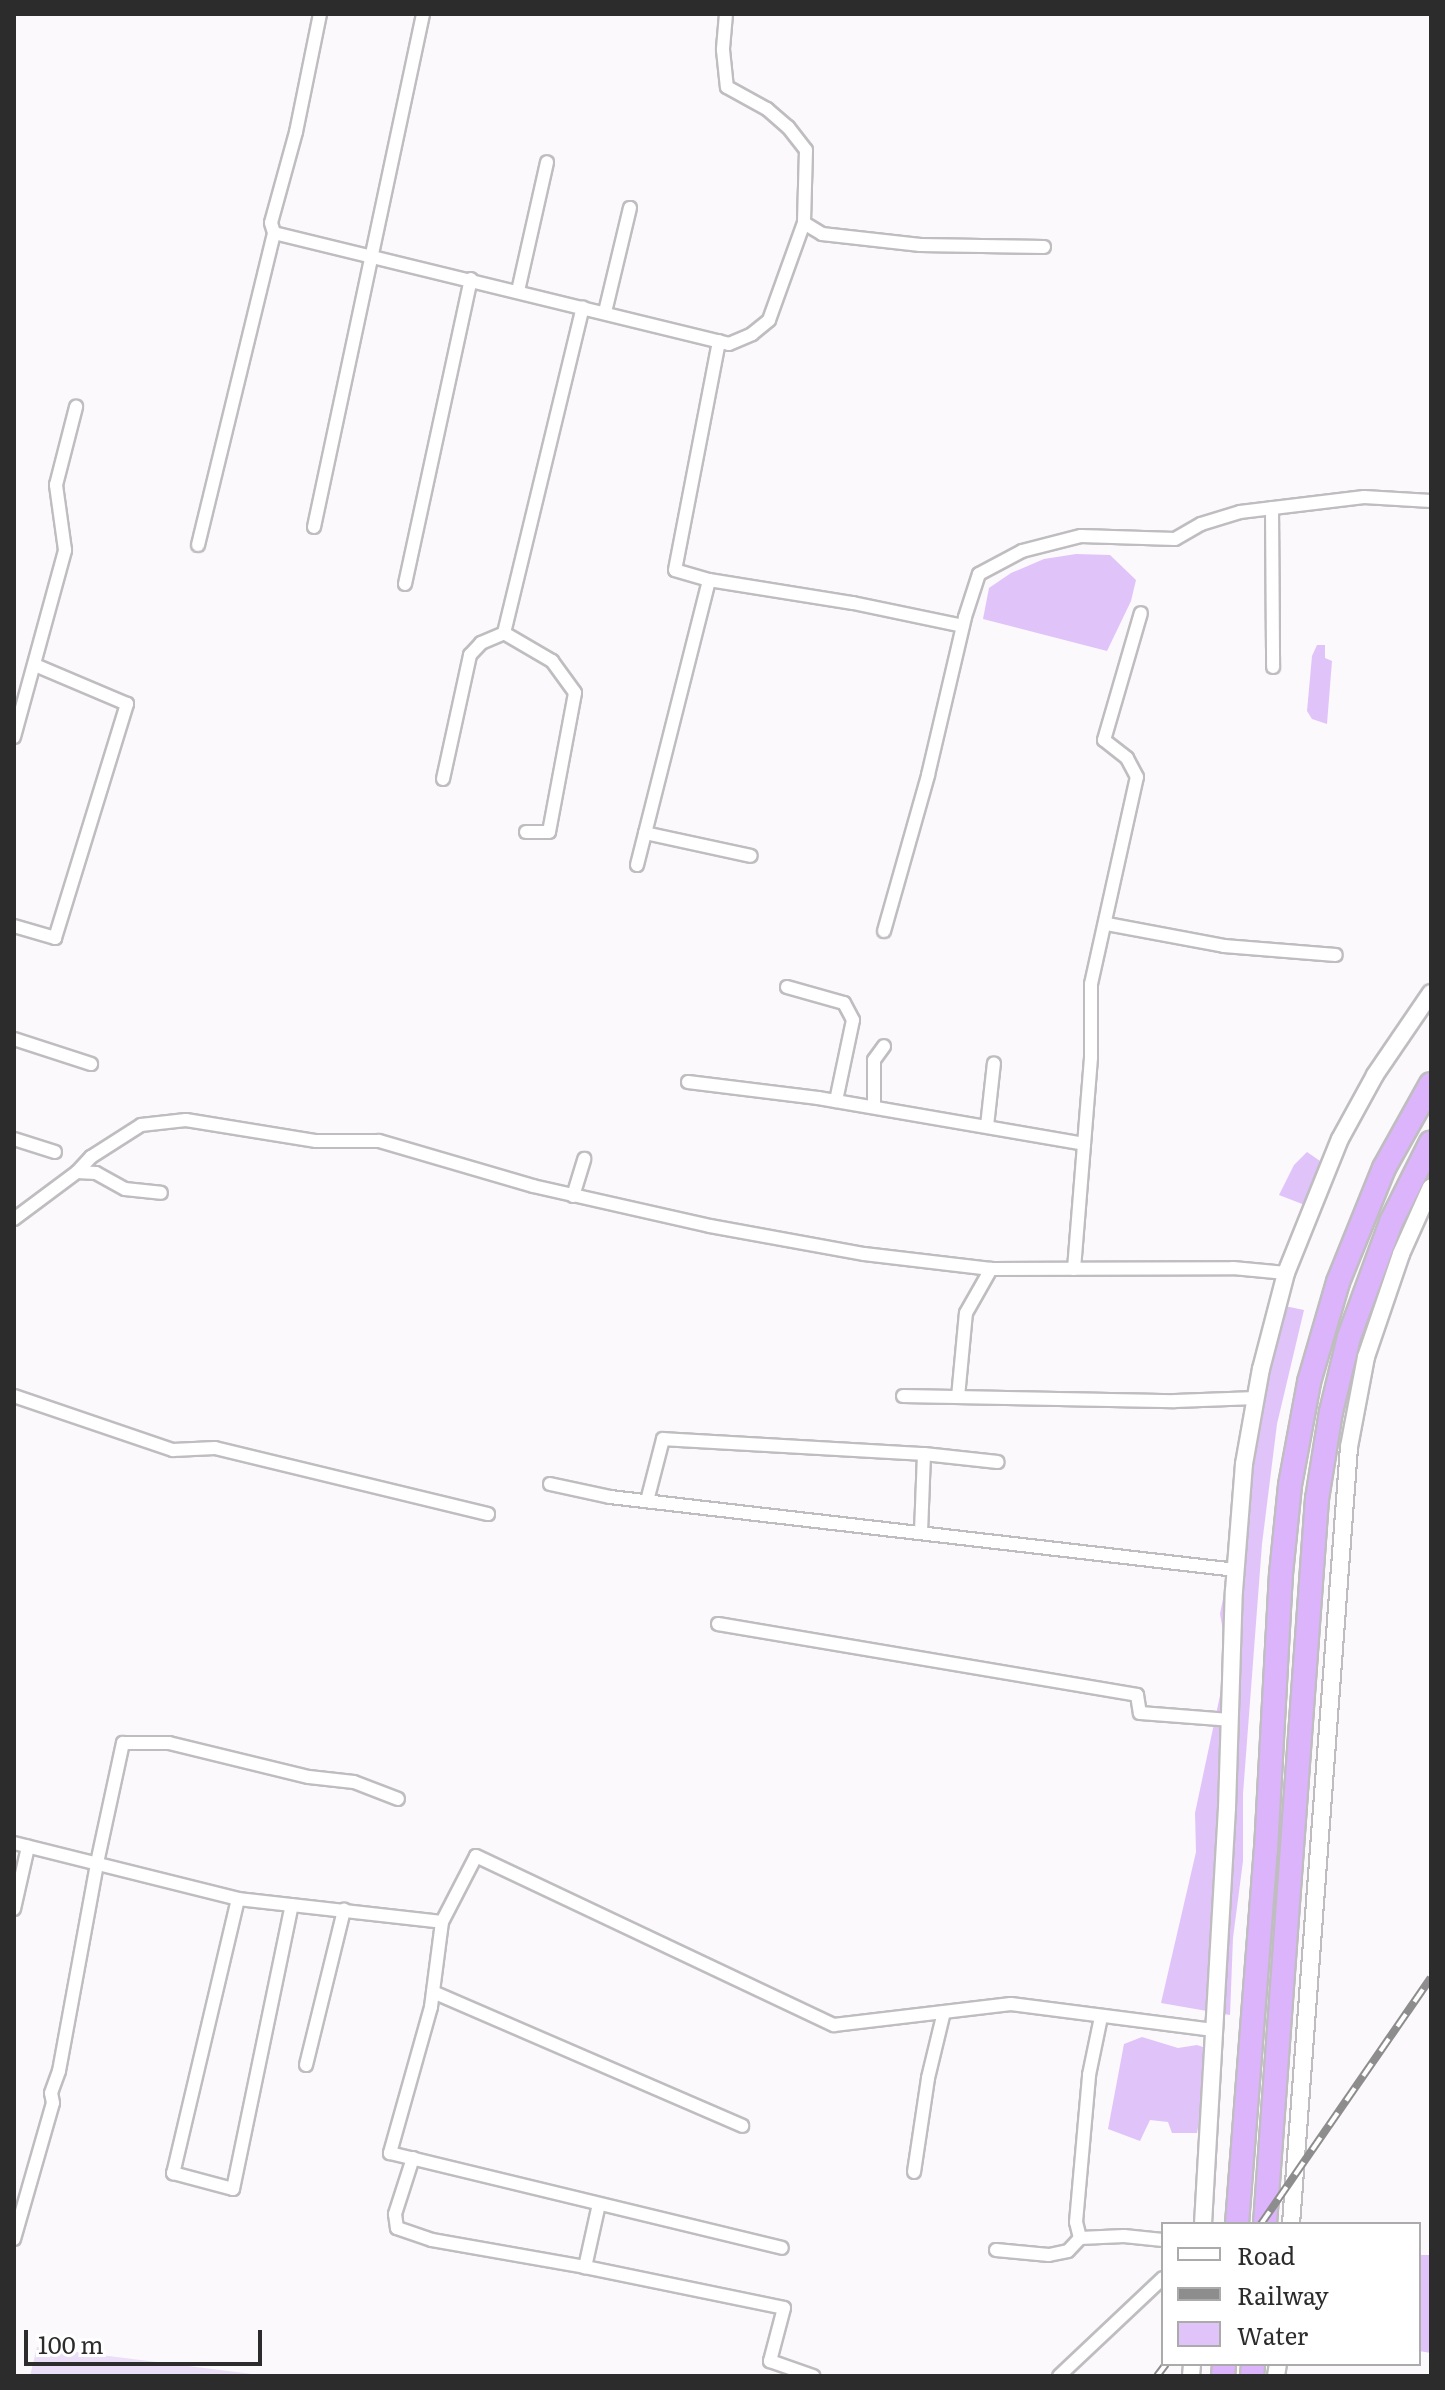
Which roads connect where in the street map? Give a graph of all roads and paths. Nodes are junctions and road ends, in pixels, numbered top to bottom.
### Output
1 (320, 14) edge
2 (423, 14) edge
3 (726, 14) edge
4 (547, 162) dead end
5 (630, 208) dead end
6 (804, 223) junction
7 (274, 233) junction
8 (1044, 247) dead end
9 (373, 257) junction
10 (471, 279) junction
11 (518, 291) junction
12 (583, 307) junction
13 (605, 312) junction
14 (719, 341) junction
15 (76, 407) dead end
16 (1431, 501) edge
17 (1272, 508) junction
18 (314, 527) dead end
19 (198, 545) dead end
20 (709, 580) junction
21 (405, 584) dead end
22 (1141, 613) dead end
23 (963, 626) junction
24 (504, 633) junction
25 (35, 665) junction
26 (1273, 667) dead end
27 (14, 737) edge
28 (443, 779) dead end
29 (526, 832) dead end
30 (645, 833) junction
31 (751, 856) dead end
32 (637, 865) dead end
33 (1107, 924) junction
34 (14, 926) edge
35 (884, 931) dead end
36 (1336, 955) dead end
37 (787, 987) dead end
38 (1431, 993) edge
39 (14, 1039) edge
40 (884, 1046) dead end
41 (994, 1063) dead end
42 (91, 1064) dead end
43 (688, 1082) dead end
44 (1431, 1084) edge
45 (836, 1101) junction
46 (874, 1107) junction
47 (987, 1126) junction
48 (14, 1139) edge
49 (1431, 1142) edge
50 (1084, 1144) junction
51 (55, 1152) dead end
52 (584, 1159) dead end
53 (77, 1172) junction
54 (1431, 1187) edge
55 (161, 1193) dead end
56 (573, 1196) junction
57 (14, 1219) edge
58 (991, 1269) junction
59 (1074, 1269) junction
60 (1286, 1273) junction
61 (14, 1396) edge
62 (903, 1396) dead end
63 (958, 1397) junction
64 (1256, 1398) junction
65 (924, 1454) junction
66 (998, 1462) dead end
67 (550, 1484) dead end
68 (647, 1501) junction
69 (488, 1514) dead end
70 (921, 1532) junction
71 (1236, 1570) junction
72 (718, 1624) dead end
73 (1230, 1720) junction
74 (398, 1799) dead end
75 (14, 1843) edge
76 (28, 1847) junction
77 (97, 1863) junction
78 (238, 1899) junction
79 (292, 1905) junction
80 (14, 1909) edge
81 (344, 1910) junction
82 (442, 1922) junction
83 (433, 1992) junction
84 (944, 2012) junction
85 (1101, 2017) junction
86 (1215, 2030) junction
87 (306, 2065) dead end
88 (742, 2126) dead end
89 (413, 2158) junction
90 (914, 2172) dead end
91 (599, 2204) junction
92 (1203, 2222) edge
93 (1237, 2222) edge
94 (1265, 2222) edge
95 (1291, 2222) edge
96 (1080, 2238) junction
97 (14, 2239) edge
98 (1161, 2240) edge
99 (782, 2248) dead end
100 (996, 2250) dead end
101 (585, 2267) junction
102 (1161, 2280) edge
103 (770, 2361) junction
104 (766, 2376) edge
105 (813, 2376) edge
106 (1059, 2376) edge

1 - 7 street
2 - 9 street
3 - 6 street
4 - 11 street
5 - 13 street
6 - 8 street
6 - 14 street
7 - 9 street
7 - 19 street
9 - 10 street
9 - 18 street
10 - 11 street
10 - 21 street
11 - 12 street
12 - 13 street
12 - 24 street
13 - 14 street
14 - 20 street
15 - 25 street
16 - 17 street
17 - 23 street
17 - 26 street
20 - 23 street
20 - 30 street
22 - 33 street
23 - 35 street
24 - 28 street
24 - 29 street
25 - 27 street
25 - 34 street
30 - 31 street
30 - 32 street
33 - 36 street
33 - 50 street
37 - 45 street
38 - 60 street
39 - 42 street
40 - 46 street
41 - 47 street
43 - 45 street
44 - 93 highway
45 - 46 street
46 - 47 street
47 - 50 street
48 - 51 street
49 - 94 highway
50 - 59 street
52 - 56 street
53 - 55 street
53 - 56 street
53 - 57 street
54 - 95 street
56 - 58 street
58 - 59 street
58 - 63 street
59 - 60 street
60 - 64 street
61 - 69 street
62 - 63 street
63 - 64 street
64 - 71 street
65 - 66 street
65 - 68 street
65 - 70 street
67 - 68 street
68 - 70 street
70 - 71 street
71 - 73 street
72 - 73 street
73 - 86 street
74 - 77 street
75 - 76 street
76 - 77 street
76 - 80 street
77 - 78 street
77 - 97 street
78 - 79 street
78 - 79 street
79 - 81 street
81 - 82 street
81 - 87 street
82 - 83 street
82 - 84 street
83 - 88 street
83 - 89 street
84 - 85 street
84 - 90 street
85 - 86 street
85 - 96 street
86 - 92 street
89 - 91 street
89 - 101 street
91 - 99 street
91 - 101 street
96 - 98 street
96 - 100 street
101 - 103 street
102 - 106 street
103 - 104 street
103 - 105 street

